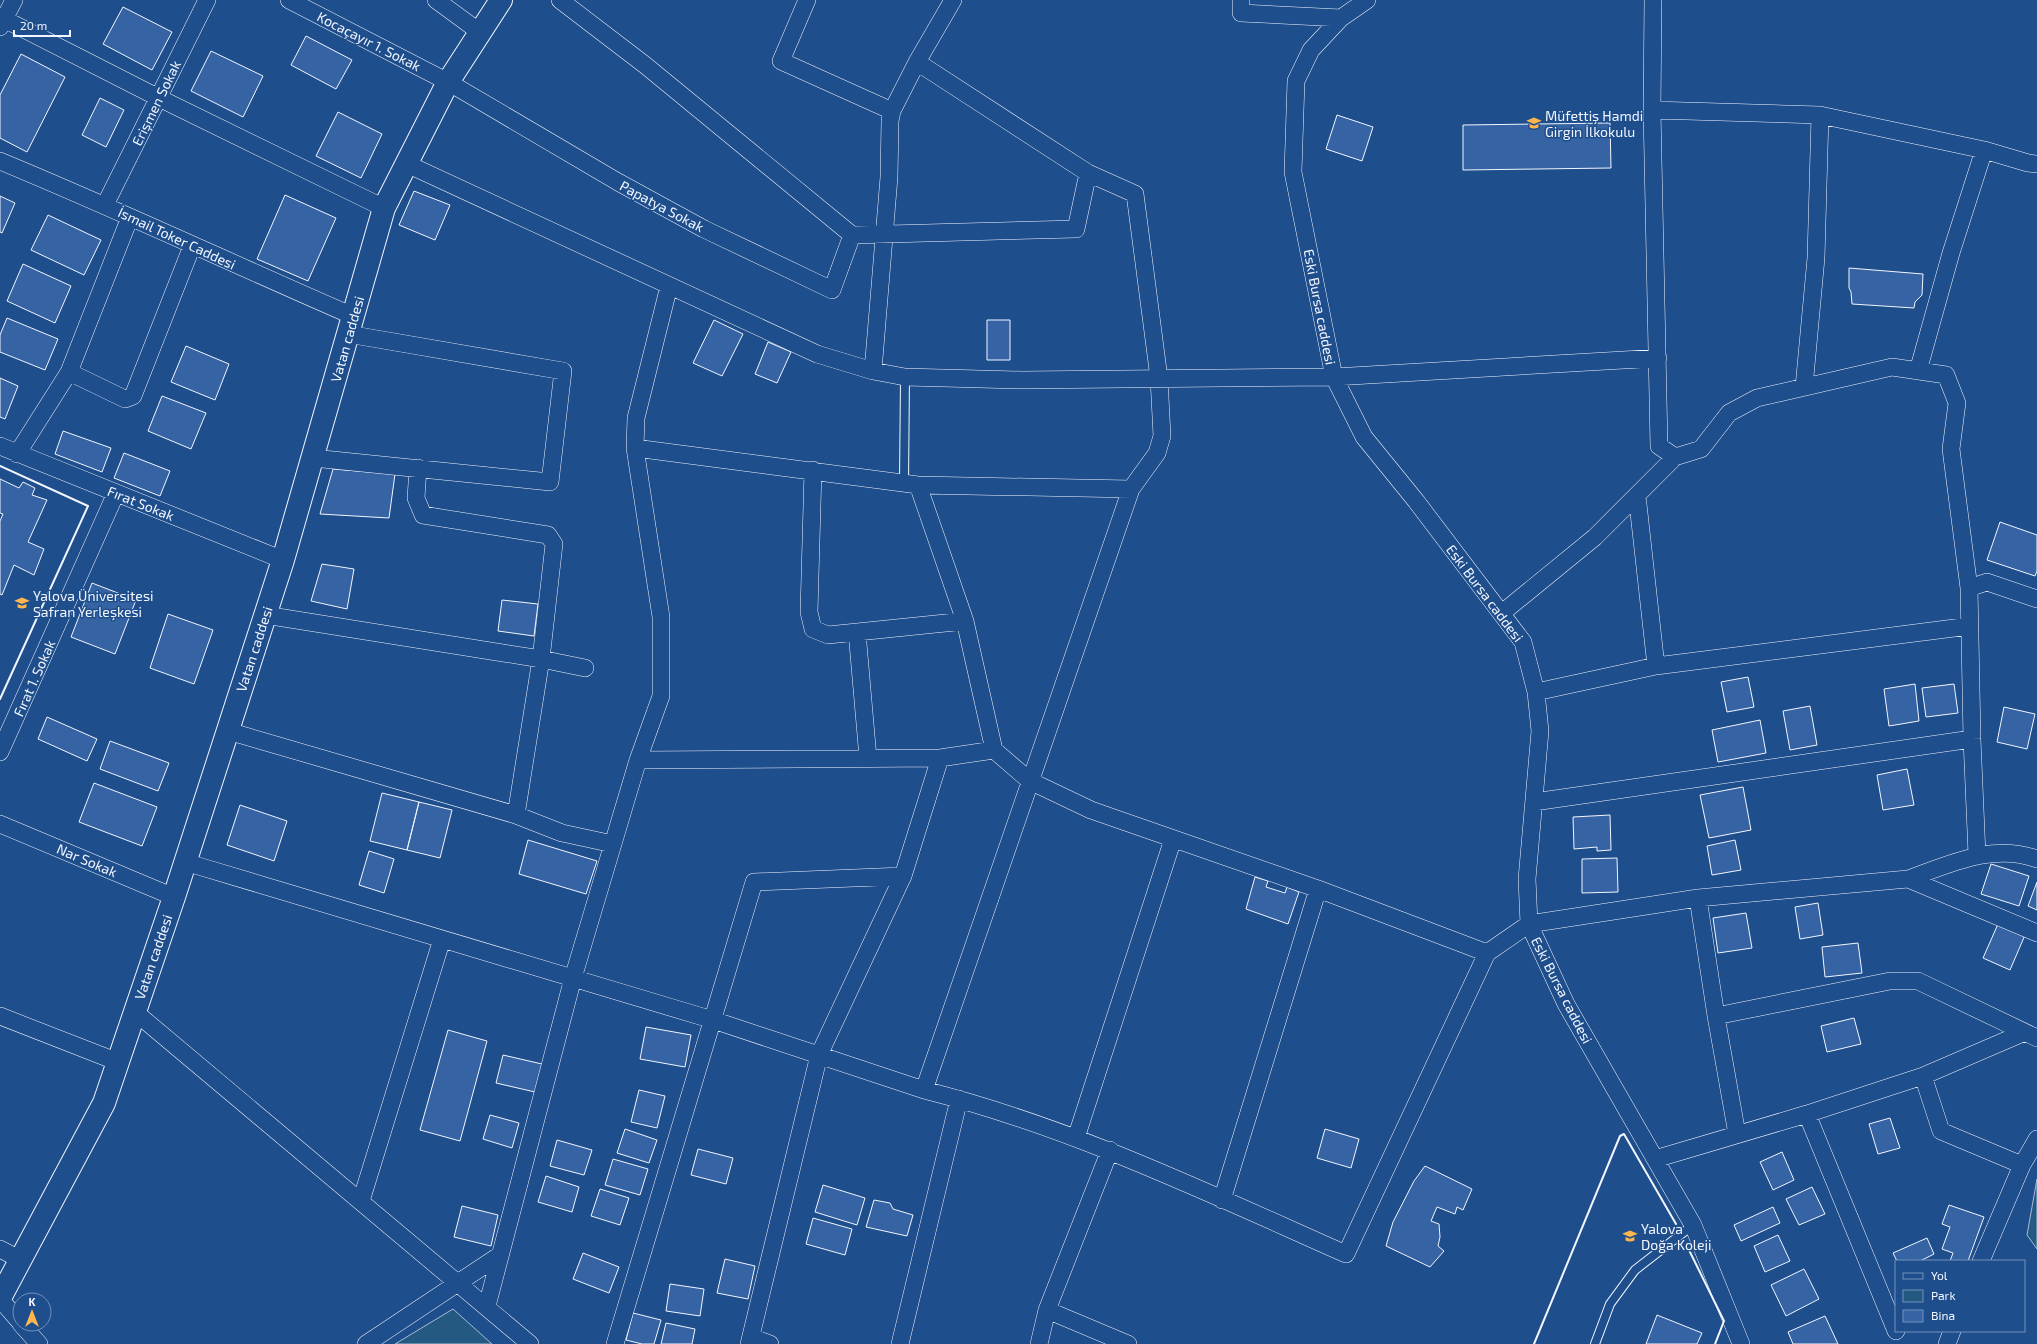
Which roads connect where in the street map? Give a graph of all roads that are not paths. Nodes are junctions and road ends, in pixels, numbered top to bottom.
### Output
1 (14, 0) edge
2 (207, 0) edge
3 (289, 0) edge
4 (436, 0) edge
5 (501, 0) edge
6 (560, 0) edge
7 (807, 0) edge
8 (953, 0) edge
9 (1240, 0) edge
10 (1367, 0) edge
11 (1653, 0) edge
12 (1341, 18) junction
13 (2, 21) edge
14 (481, 33) junction
15 (917, 62) junction
16 (448, 82) junction
17 (159, 98) junction
18 (1652, 110) junction
19 (892, 111) junction
20 (1820, 115) junction
21 (1984, 150) junction
22 (0, 161) edge
23 (407, 164) junction
24 (2037, 164) edge
25 (1088, 173) junction
26 (105, 205) junction
27 (384, 208) junction
28 (130, 217) junction
29 (885, 234) junction
30 (852, 235) junction
31 (192, 246) junction
32 (669, 286) junction
33 (351, 325) junction
34 (1658, 358) junction
35 (873, 371) junction
36 (1918, 371) junction
37 (69, 372) junction
38 (905, 377) junction
39 (1334, 377) junction
40 (1159, 378) junction
41 (1804, 387) junction
42 (0, 446) edge
43 (634, 448) junction
44 (17, 454) junction
45 (1675, 457) junction
46 (312, 458) junction
47 (418, 468) junction
48 (813, 470) junction
49 (911, 484) junction
50 (1131, 489) junction
51 (116, 493) junction
52 (1637, 495) junction
53 (283, 560) junction
54 (1969, 588) junction
55 (2037, 599) edge
56 (1502, 613) junction
57 (265, 615) junction
58 (965, 621) junction
59 (1970, 626) junction
60 (857, 632) junction
61 (541, 659) junction
62 (1656, 666) junction
63 (585, 668) dead end
64 (1536, 692) junction
65 (228, 731) junction
66 (1972, 739) junction
67 (994, 750) junction
68 (0, 752) edge
69 (868, 758) junction
70 (940, 758) junction
71 (638, 760) junction
72 (1030, 781) junction
73 (1534, 802) junction
74 (516, 815) junction
75 (0, 824) edge
76 (1173, 839) junction
77 (613, 844) junction
78 (1977, 855) junction
79 (2036, 858) edge
80 (185, 862) junction
81 (903, 876) junction
82 (1908, 879) junction
83 (1318, 889) junction
84 (174, 897) junction
85 (1698, 898) junction
86 (1529, 924) junction
87 (2037, 933) edge
88 (442, 939) junction
89 (1487, 953) junction
90 (573, 978) junction
91 (135, 1012) junction
92 (0, 1016) edge
93 (1716, 1016) junction
94 (713, 1020) junction
95 (2030, 1035) edge
96 (819, 1055) junction
97 (118, 1062) junction
98 (1923, 1076) junction
99 (924, 1090) junction
100 (959, 1099) junction
101 (1807, 1114) junction
102 (1737, 1134) junction
103 (1076, 1138) junction
104 (2037, 1139) edge
105 (1110, 1150) junction
106 (1655, 1159) junction
107 (2022, 1164) junction
108 (1222, 1200) junction
109 (360, 1201) junction
110 (1693, 1225) junction
111 (0, 1249) edge
112 (500, 1255) junction
113 (21, 1260) junction
114 (1981, 1260) edge
115 (459, 1283) junction
116 (0, 1299) edge
117 (486, 1306) junction
118 (1047, 1310) junction
119 (12, 1313) edge
120 (1895, 1329) edge
121 (29, 1332) edge
122 (1896, 1332) edge
123 (1952, 1332) edge
124 (750, 1340) edge
125 (1736, 1340) edge
126 (39, 1344) edge
127 (366, 1344) edge
128 (530, 1344) edge
129 (615, 1344) edge
130 (770, 1344) edge
131 (900, 1344) edge
132 (1039, 1344) edge
133 (1128, 1344) edge
134 (1595, 1344) edge
135 (1902, 1344) edge
136 (1947, 1344) edge

1 - 13 street
2 - 17 street, Erişmen Sokak
3 - 16 street, Kocaçayır 1. Sokak
4 - 14 street
5 - 14 street, Vatan caddesi
6 - 30 street
7 - 19 street
8 - 15 street
9 - 12 street
10 - 12 street, Eski Bursa caddesi
11 - 18 street
12 - 39 street, Eski Bursa caddesi
13 - 17 street
14 - 16 street, Vatan caddesi
15 - 19 street
15 - 25 street
16 - 23 street, Vatan caddesi
16 - 30 street, Papatya Sokak
17 - 26 street, Erişmen Sokak
17 - 27 street
18 - 20 street
18 - 34 street
19 - 29 street
20 - 21 street
20 - 41 street
21 - 24 street
21 - 36 street
22 - 26 street, İsmail Toker Caddesi
23 - 27 street, Vatan caddesi
23 - 32 street
25 - 29 street
25 - 40 street
26 - 28 street, İsmail Toker Caddesi
27 - 33 street, Vatan caddesi
28 - 31 street, İsmail Toker Caddesi
28 - 37 street
29 - 30 street
29 - 35 street
31 - 33 street, İsmail Toker Caddesi
31 - 37 street
32 - 35 street
32 - 43 street
33 - 46 street, Vatan caddesi
33 - 47 street, İsmail Toker Caddesi
34 - 39 street
34 - 45 street
35 - 38 street
36 - 41 street
36 - 54 street
37 - 44 street
38 - 40 street
38 - 49 lane
39 - 40 street
39 - 56 street, Eski Bursa caddesi
40 - 50 street
41 - 45 street
42 - 44 street, Fırat Sokak
43 - 48 street
43 - 71 street
44 - 51 street, Fırat Sokak
45 - 52 street
46 - 47 street
46 - 53 street, Vatan caddesi
47 - 61 street
48 - 49 street
48 - 60 street
49 - 50 street
49 - 58 street
50 - 72 street
51 - 53 street, Fırat Sokak
51 - 68 street, Fırat 1. Sokak
52 - 56 street
52 - 62 street
53 - 57 street, Vatan caddesi
54 - 55 street
54 - 59 street
56 - 64 street, Eski Bursa caddesi
57 - 61 street
57 - 65 street, Vatan caddesi
58 - 60 street
58 - 67 street
59 - 62 street
59 - 66 street
60 - 69 street
61 - 63 street
61 - 74 street
62 - 64 street
64 - 73 street, Eski Bursa caddesi
65 - 74 street
65 - 80 street, Vatan caddesi
66 - 73 street
66 - 78 street
67 - 70 street
67 - 72 street
69 - 70 street
69 - 71 street
70 - 81 street
71 - 77 street
72 - 76 street
72 - 99 street
73 - 86 street, Eski Bursa caddesi
74 - 77 street
75 - 84 street, Nar Sokak
76 - 83 street
76 - 103 street
77 - 90 street
78 - 79 street
78 - 82 street
80 - 84 street, Vatan caddesi
80 - 88 street
81 - 94 street
81 - 96 street
82 - 85 street
82 - 87 street
83 - 89 street
83 - 108 street
84 - 91 street, Vatan caddesi
85 - 86 street
85 - 93 street
86 - 89 street
86 - 106 street, Eski Bursa caddesi
88 - 90 street
88 - 109 street
89 - 108 street
90 - 94 street
90 - 112 street
91 - 97 street, Vatan caddesi
91 - 109 street
92 - 97 street
93 - 95 street
93 - 102 street
94 - 96 street
94 - 129 street
95 - 98 street
96 - 99 street
96 - 124 street
97 - 113 street, Vatan caddesi
98 - 101 street
98 - 107 street
99 - 100 street
100 - 103 street
100 - 131 street
101 - 102 street
101 - 120 street
102 - 106 street
103 - 105 street
104 - 107 street
105 - 108 street
105 - 118 street
106 - 110 street, Eski Bursa caddesi
107 - 114 street
109 - 115 street
110 - 125 street, Eski Bursa caddesi
110 - 134 lane
111 - 113 street
112 - 115 street
112 - 117 street
113 - 116 street, Vatan caddesi
115 - 117 street
115 - 127 street
116 - 119 street
117 - 128 street
118 - 132 street
118 - 133 street
121 - 126 street
122 - 135 street
123 - 136 street
124 - 130 street

